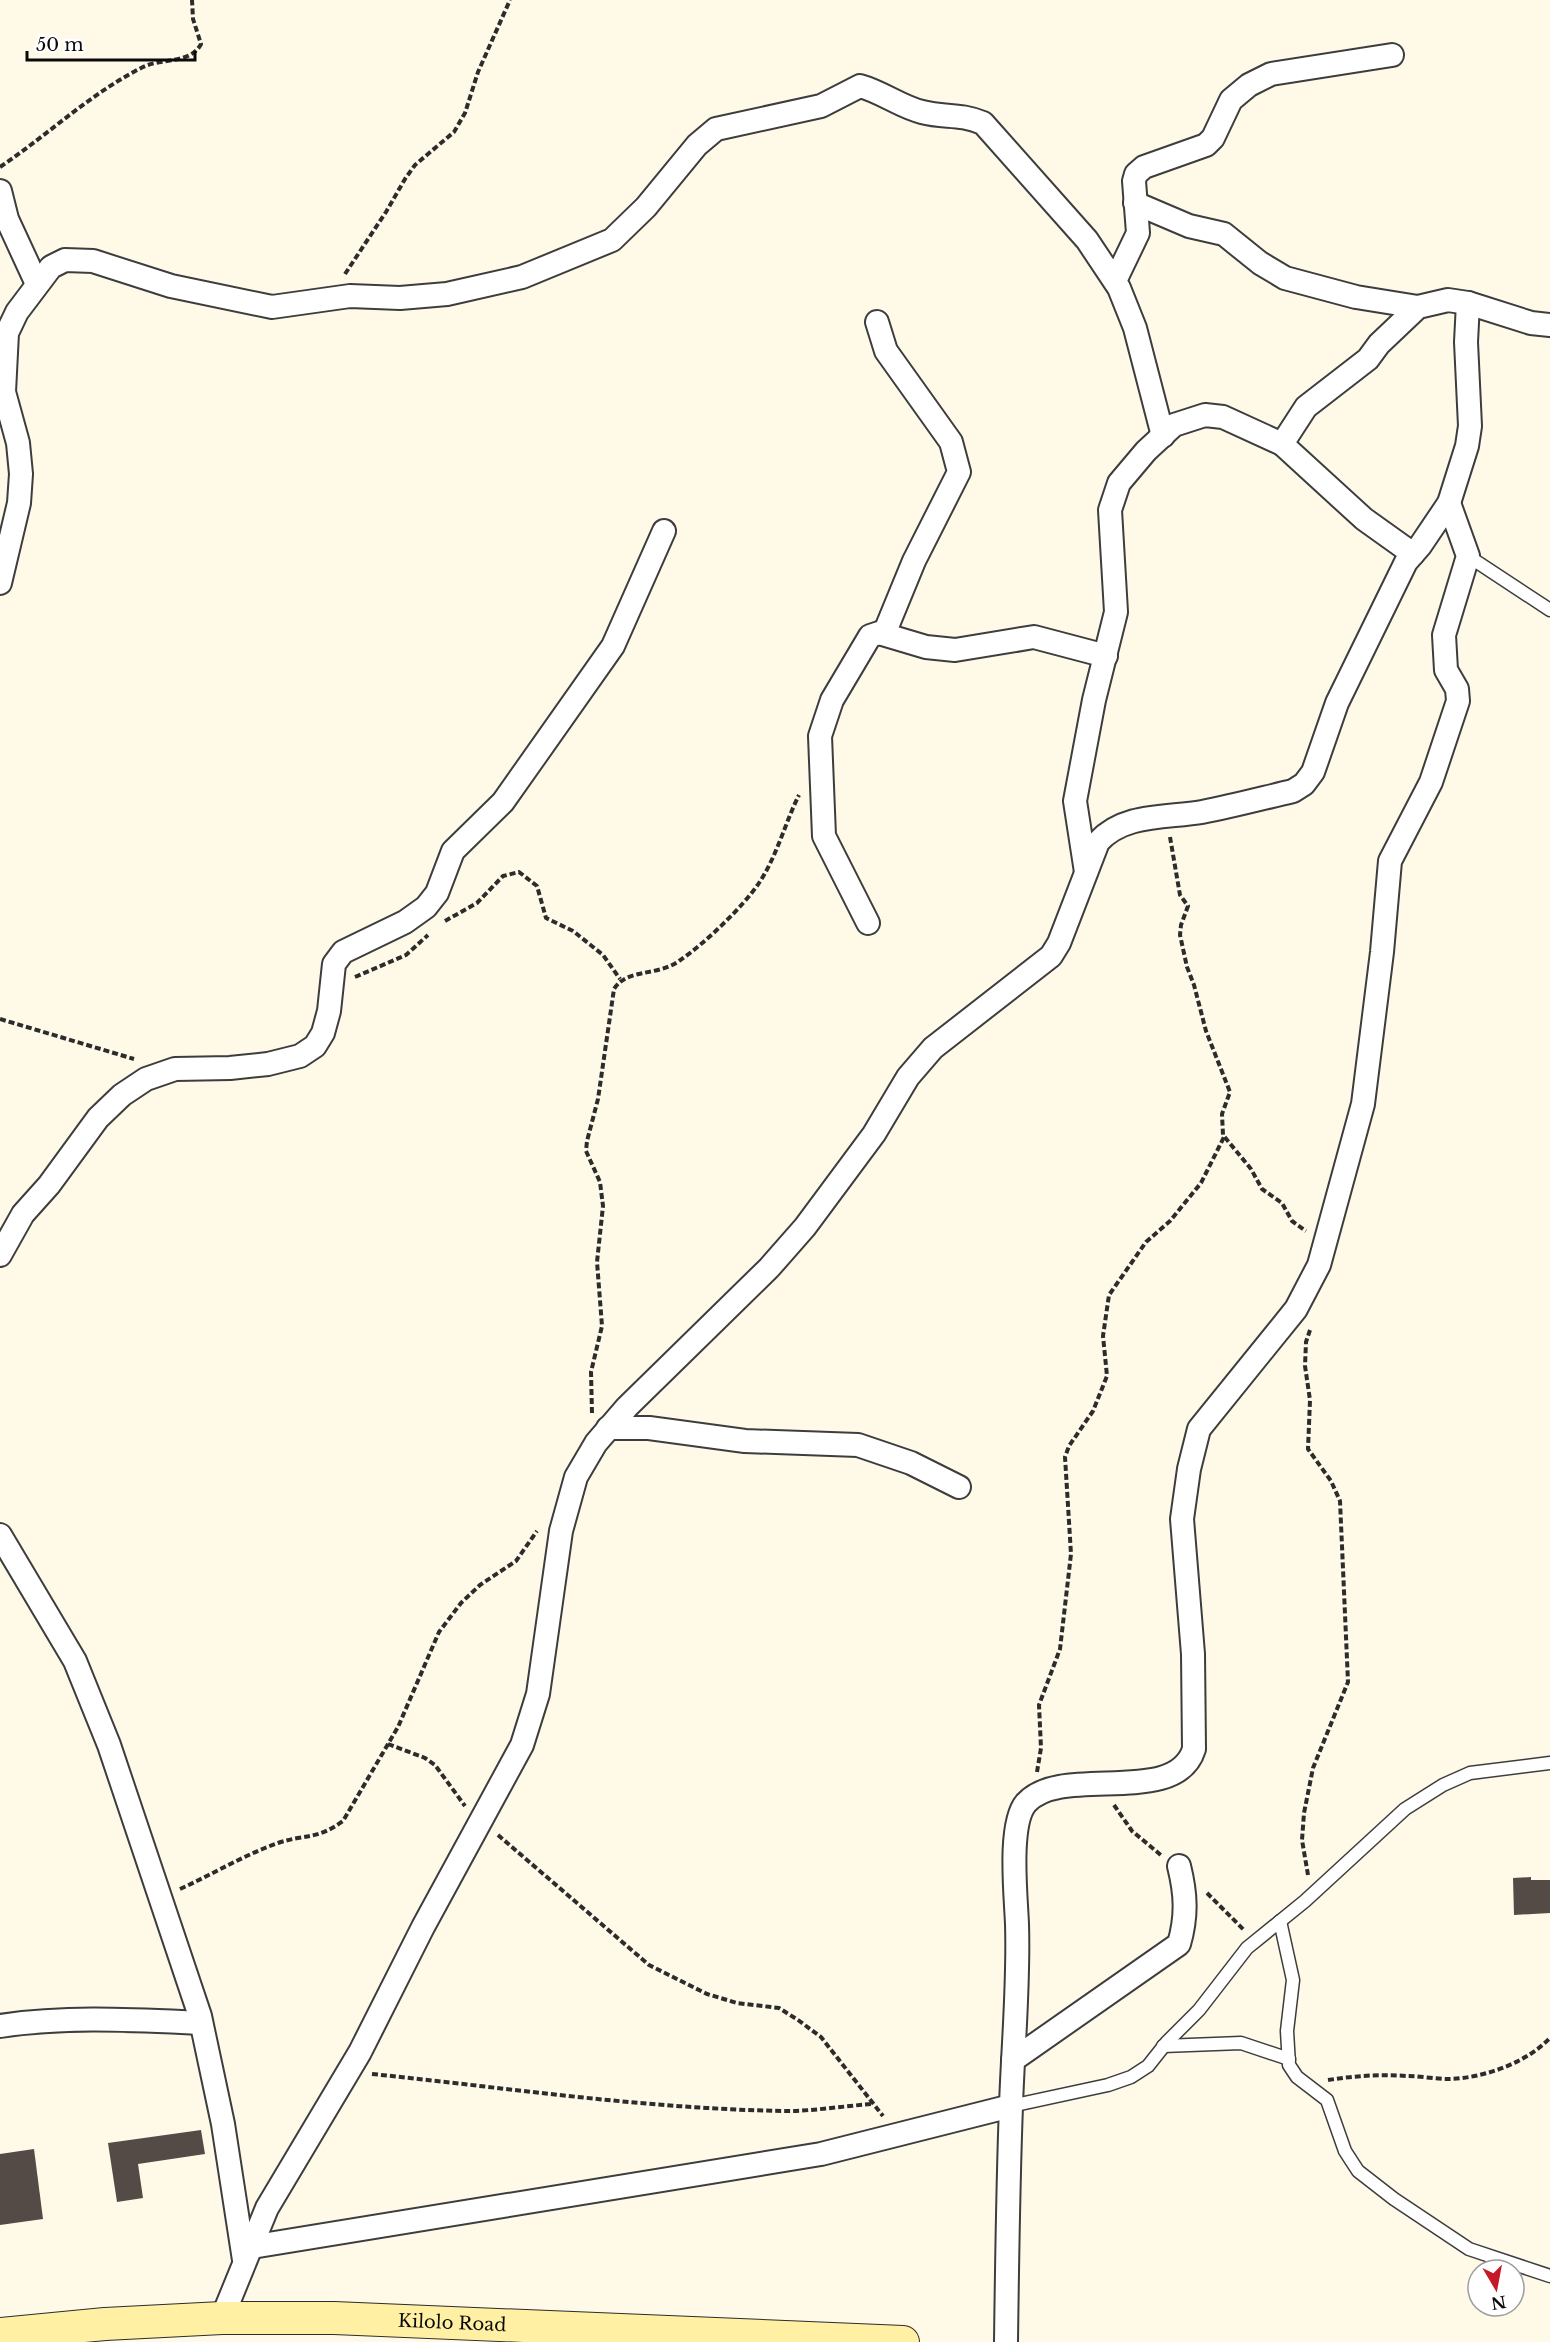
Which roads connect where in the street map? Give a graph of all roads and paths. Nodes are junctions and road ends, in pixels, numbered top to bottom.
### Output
1 (192, 0) edge
2 (510, 0) edge
3 (1392, 55) dead end
4 (0, 167) edge
5 (0, 191) edge
6 (1135, 203) junction
7 (1115, 281) junction
8 (37, 284) junction
9 (327, 298) junction
10 (1468, 303) junction
11 (1418, 307) junction
12 (877, 322) dead end
13 (1550, 325) edge
14 (1163, 436) junction
15 (1282, 444) junction
16 (1449, 502) junction
17 (664, 531) dead end
18 (1413, 554) junction
19 (1468, 556) junction
20 (0, 584) edge
21 (1550, 610) edge
22 (884, 634) junction
23 (1106, 656) junction
24 (801, 790) dead end
25 (1167, 817) junction
26 (1086, 876) junction
27 (868, 923) dead end
28 (441, 924) dead end
29 (433, 931) dead end
30 (620, 979) junction
31 (329, 1011) junction
32 (0, 1019) edge
33 (162, 1072) junction
34 (1224, 1137) junction
35 (1325, 1242) junction
36 (0, 1255) edge
37 (1311, 1327) dead end
38 (602, 1436) junction
39 (959, 1487) dead end
40 (542, 1524) dead end
41 (0, 1535) edge
42 (388, 1744) junction
43 (1550, 1763) edge
44 (1034, 1796) junction
45 (483, 1822) junction
46 (1179, 1866) dead end
47 (1311, 1896) junction
48 (160, 1897) junction
49 (1280, 1921) junction
50 (201, 2023) junction
51 (0, 2026) edge
52 (1550, 2038) edge
53 (1163, 2046) junction
54 (1289, 2059) junction
55 (1013, 2060) junction
56 (348, 2072) junction
57 (1306, 2084) junction
58 (873, 2104) junction
59 (1011, 2106) junction
60 (899, 2136) junction
61 (248, 2254) junction
62 (1550, 2276) edge
63 (222, 2318) junction
64 (108, 2333) edge
65 (0, 2334) edge
66 (903, 2342) edge
67 (1006, 2342) edge

1 - 4 path
2 - 9 path
3 - 6 street
5 - 8 street
6 - 7 street
6 - 11 street
7 - 9 street
7 - 14 street
8 - 9 street
8 - 20 street
10 - 11 street
10 - 13 street
10 - 16 street
11 - 15 street
12 - 22 street
14 - 15 street
14 - 23 street
15 - 18 street
16 - 18 street
16 - 19 street
17 - 31 street
18 - 25 street
19 - 21 lane
19 - 35 street
22 - 23 street
22 - 27 street
23 - 26 street
24 - 30 path
25 - 26 street
25 - 34 path
26 - 38 street
28 - 30 path
29 - 31 path
30 - 38 path
31 - 33 street
32 - 33 path
33 - 36 street
34 - 35 path
34 - 44 path
35 - 44 street
37 - 47 path
38 - 39 street
38 - 45 street
40 - 42 path
41 - 48 street
42 - 45 path
42 - 48 path
43 - 47 lane
44 - 55 street
45 - 56 street
45 - 58 path
46 - 55 street
47 - 49 lane
48 - 50 street
49 - 53 lane
49 - 54 lane
50 - 51 street
50 - 61 street
52 - 57 path
53 - 54 lane
53 - 59 lane
54 - 57 lane
55 - 59 street
56 - 58 path
56 - 61 street
57 - 62 lane
58 - 60 path
59 - 60 street
59 - 67 street
60 - 61 street
61 - 63 street
63 - 64 main road, Kilolo Road
63 - 66 main road, Kilolo Road
64 - 65 main road, Kilolo Road

